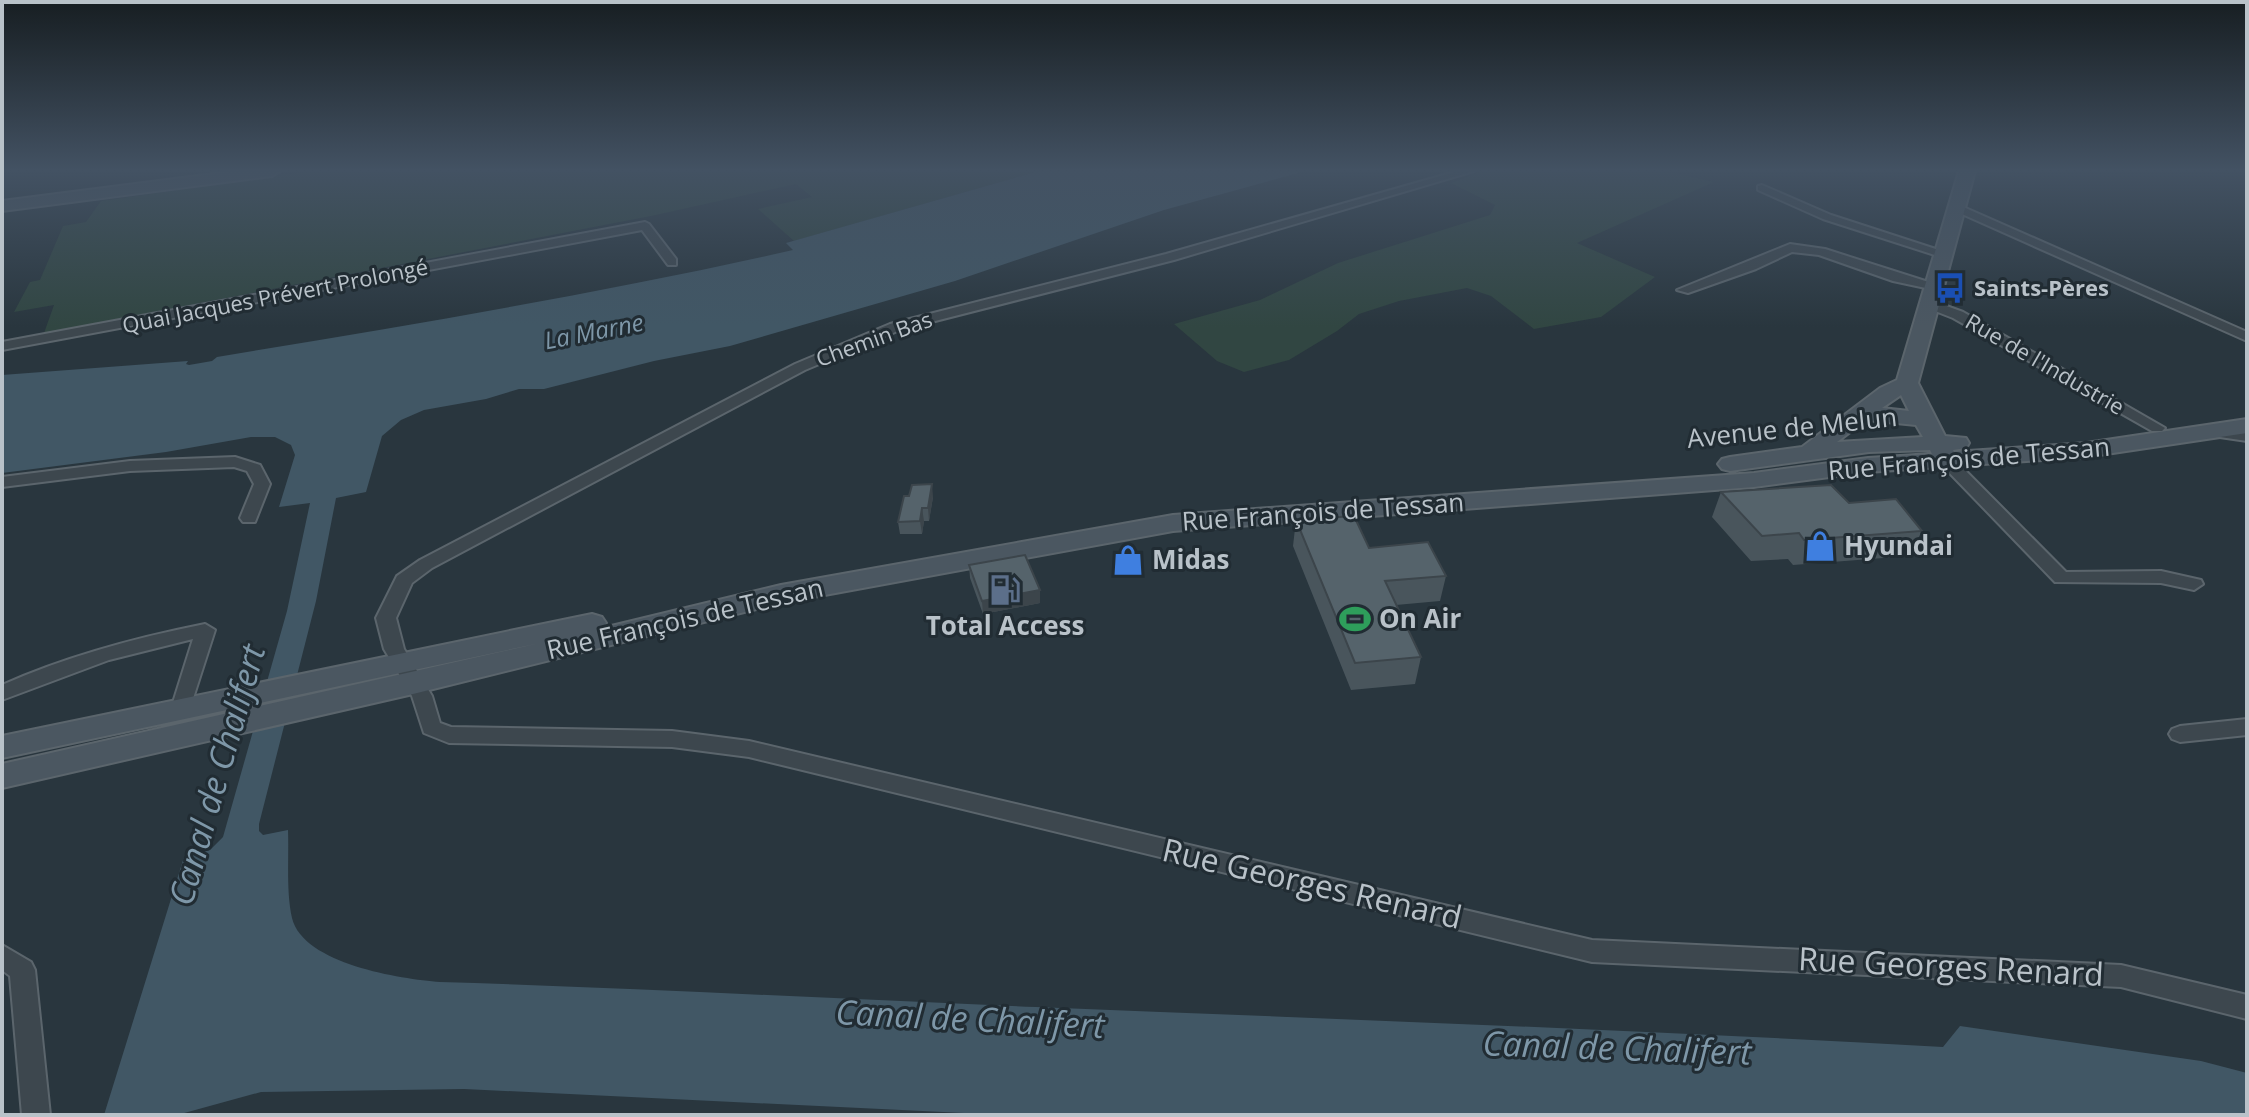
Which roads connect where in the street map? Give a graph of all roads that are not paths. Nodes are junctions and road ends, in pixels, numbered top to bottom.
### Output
1 (1288, 223) edge
2 (1847, 223) edge
3 (1953, 223) edge
4 (1991, 223) edge
5 (1945, 254) junction
6 (672, 262) dead end
7 (1683, 290) dead end
8 (1933, 295) junction
9 (2247, 337) edge
10 (2, 346) edge
11 (1907, 383) junction
12 (1862, 413) junction
13 (2247, 413) edge
14 (1924, 419) junction
15 (2247, 426) edge
16 (2157, 428) junction
17 (2212, 432) junction
18 (2247, 436) edge
19 (1912, 443) junction
20 (1943, 452) junction
21 (1807, 454) junction
22 (2, 482) edge
23 (1342, 494) joint
24 (249, 518) dead end
25 (2194, 584) dead end
26 (407, 673) junction
27 (2, 693) edge
28 (181, 709) junction
29 (212, 715) junction
30 (2247, 727) edge
31 (2180, 734) dead end
32 (2, 747) edge
33 (2, 776) edge
34 (2, 956) edge
35 (2247, 1007) edge
36 (36, 1115) edge

1 - 26 street, Chemin Bas
2 - 5 street
3 - 5 main road
4 - 9 street
5 - 8 main road
6 - 10 street, Quai Jacques Prévert Prolongé
7 - 8 street, Rue de l'Industrie
8 - 11 main road
8 - 16 street, Rue de l'Industrie
11 - 12 main road
11 - 14 main road
12 - 14 main road
12 - 19 main road
12 - 21 main road
13 - 16 main road
14 - 20 main road
15 - 17 main road, Rue François de Tessan
16 - 20 main road
17 - 18 street
17 - 20 main road, Rue François de Tessan
19 - 20 main road
19 - 21 main road, Avenue de Melun
20 - 25 street
20 - 26 main road, Rue François de Tessan
21 - 23 main road, Avenue de Melun
22 - 24 street
23 - 26 main road, Rue François de Tessan
26 - 29 main road
26 - 35 street, Rue Georges Renard
27 - 28 street
28 - 29 main road
28 - 32 main road
29 - 33 main road
30 - 31 street
34 - 36 street

